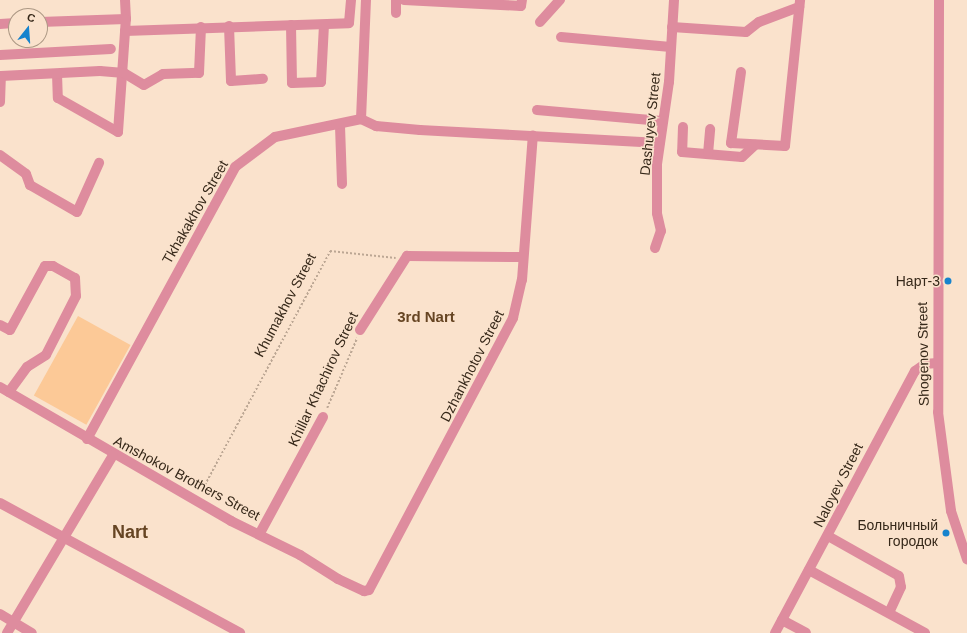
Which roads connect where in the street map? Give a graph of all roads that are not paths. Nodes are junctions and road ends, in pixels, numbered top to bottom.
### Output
1 (125, 0) edge
2 (351, 0) edge
3 (366, 0) edge
4 (396, 0) edge
5 (404, 0) edge
6 (522, 0) edge
7 (560, 0) edge
8 (674, 0) edge
9 (939, 0) edge
10 (800, 4) edge
11 (396, 13) dead end
12 (126, 19) junction
13 (48, 22) edge
14 (540, 22) dead end
15 (291, 25) junction
16 (324, 25) junction
17 (229, 26) junction
18 (201, 27) junction
19 (672, 27) junction
20 (125, 31) junction
21 (561, 37) dead end
22 (671, 47) junction
23 (111, 49) dead end
24 (0, 55) edge
25 (741, 72) dead end
26 (124, 73) junction
27 (57, 74) junction
28 (263, 79) dead end
29 (0, 102) edge
30 (537, 110) dead end
31 (361, 119) junction
32 (662, 121) junction
33 (340, 126) junction
34 (683, 127) dead end
35 (710, 129) dead end
36 (533, 135) junction
37 (660, 143) junction
38 (755, 145) junction
39 (708, 154) junction
40 (0, 155) edge
41 (99, 164) dead end
42 (342, 184) dead end
43 (655, 248) dead end
44 (523, 257) junction
45 (0, 325) edge
46 (360, 330) road end
47 (937, 363) junction
48 (5, 389) edge
49 (323, 417) road end
50 (87, 439) junction
51 (114, 455) junction
52 (0, 502) edge
53 (260, 533) junction
54 (828, 536) junction
55 (963, 538) edge
56 (63, 539) junction
57 (967, 559) edge
58 (809, 570) junction
59 (364, 591) joint
60 (890, 611) junction
61 (0, 614) edge
62 (782, 620) junction
63 (13, 622) junction
64 (7, 633) edge
65 (32, 633) edge
66 (240, 633) edge
67 (775, 633) edge
68 (806, 633) edge
69 (924, 633) edge

1 - 12 street
2 - 16 street
3 - 31 street
4 - 11 street
5 - 6 street
7 - 14 street
8 - 19 street, Dashuyev Street
9 - 47 street, Shogenov Street
10 - 19 street
10 - 38 street
12 - 13 street
12 - 20 street
15 - 16 street
15 - 16 street
15 - 17 street
17 - 18 street
17 - 28 street
18 - 20 street
18 - 26 street
19 - 22 street, Dashuyev Street
20 - 26 street
21 - 22 street
22 - 32 street, Dashuyev Street
23 - 24 street
25 - 38 street
26 - 27 street
26 - 27 street
27 - 29 street
30 - 32 street
31 - 33 street, Tkhakakhov Street
31 - 36 street
32 - 37 street, Dashuyev Street
33 - 42 street
33 - 50 street, Tkhakakhov Street
34 - 39 street
35 - 39 street
36 - 37 street
36 - 44 street, Dzhankhotov Street
37 - 43 street, Dashuyev Street
38 - 39 street
40 - 41 street
44 - 46 street, Khillar Khachirov Street
44 - 59 street, Dzhankhotov Street
45 - 48 street
47 - 54 street, Naloyev Street
47 - 55 street, Shogenov Street
48 - 50 street, Amshokov Brothers Street
49 - 53 street, Khillar Khachirov Street
50 - 51 street, Amshokov Brothers Street
51 - 53 street, Amshokov Brothers Street
51 - 56 street
52 - 56 street
53 - 59 street, Amshokov Brothers Street
54 - 58 street, Naloyev Street
54 - 60 street
55 - 57 street, Shogenov Street
56 - 63 street
56 - 66 street
58 - 60 street
58 - 62 street, Naloyev Street
60 - 69 street
61 - 63 street
62 - 67 street, Naloyev Street
62 - 68 street
63 - 64 street
63 - 65 street

